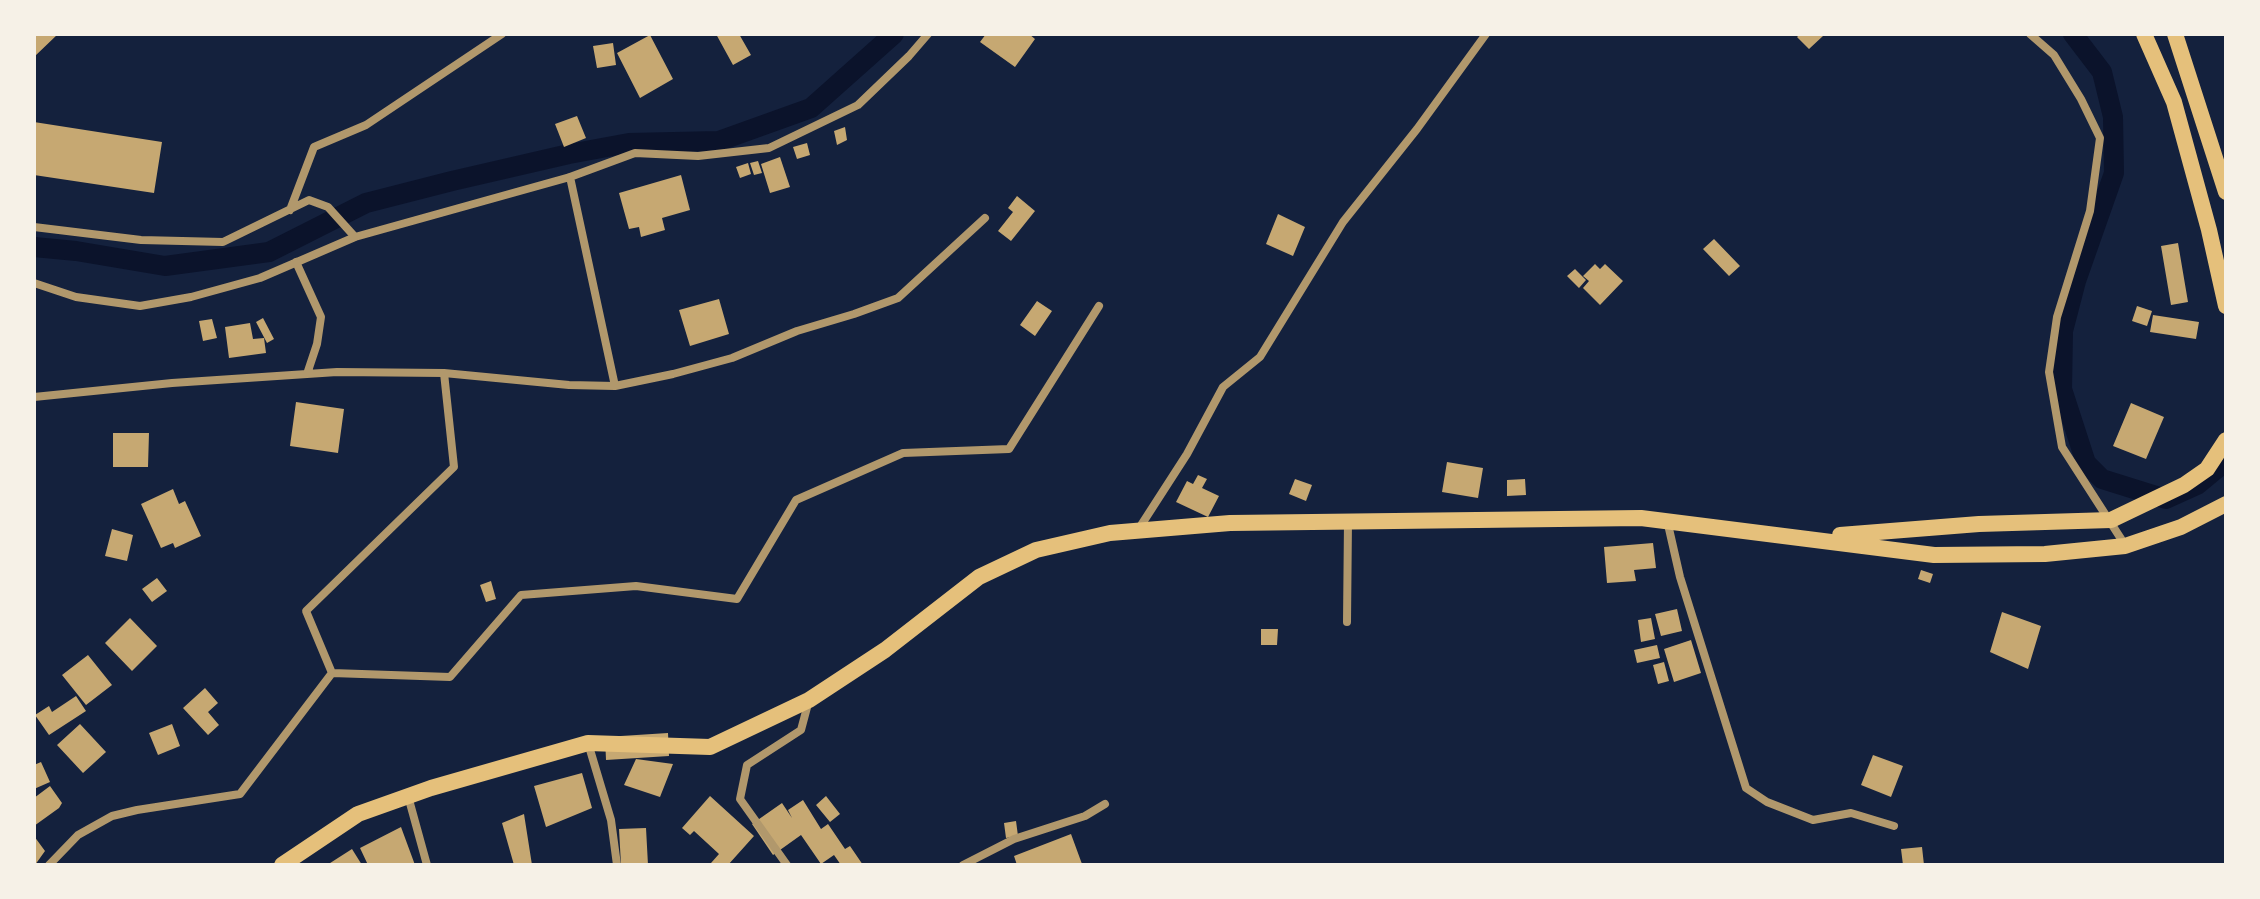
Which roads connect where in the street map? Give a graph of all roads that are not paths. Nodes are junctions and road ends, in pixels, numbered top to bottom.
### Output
1 (502, 34) edge
2 (928, 34) edge
3 (1486, 34) edge
4 (2030, 34) edge
5 (2144, 34) edge
6 (2175, 34) edge
7 (570, 177) junction
8 (2226, 192) edge
9 (290, 210) junction
10 (985, 218) dead end
11 (34, 227) edge
12 (355, 237) junction
13 (296, 262) junction
14 (34, 283) edge
15 (1099, 306) dead end
16 (2226, 306) edge
17 (444, 373) junction
18 (307, 374) junction
19 (615, 386) junction
20 (34, 397) edge
21 (2226, 440) edge
22 (2226, 504) edge
23 (1667, 519) junction
24 (2111, 520) junction
25 (1348, 521) junction
26 (1137, 531) junction
27 (1807, 537) junction
28 (2125, 546) junction
29 (1347, 622) dead end
30 (332, 673) junction
31 (809, 700) junction
32 (588, 743) junction
33 (408, 796) junction
34 (1105, 804) dead end
35 (1894, 826) dead end
36 (49, 865) edge
37 (282, 865) edge
38 (427, 865) edge
39 (617, 865) edge
40 (787, 865) edge
41 (963, 865) edge

1 - 9 street
2 - 7 street
3 - 26 street
4 - 24 street
5 - 16 main road
6 - 8 main road
7 - 12 street
7 - 19 street
9 - 11 street
9 - 12 street
10 - 19 street
12 - 13 street
13 - 14 street
13 - 18 street
15 - 30 street
17 - 18 street
17 - 19 street
17 - 30 street
18 - 20 street
21 - 24 main road
22 - 28 main road
23 - 25 main road
23 - 27 main road
23 - 35 street
24 - 27 main road
24 - 28 street
25 - 26 main road
25 - 29 street
26 - 31 main road
27 - 28 main road
30 - 36 street
31 - 32 main road
31 - 40 street
32 - 33 main road
32 - 39 street
33 - 37 main road
33 - 38 street
34 - 41 street

